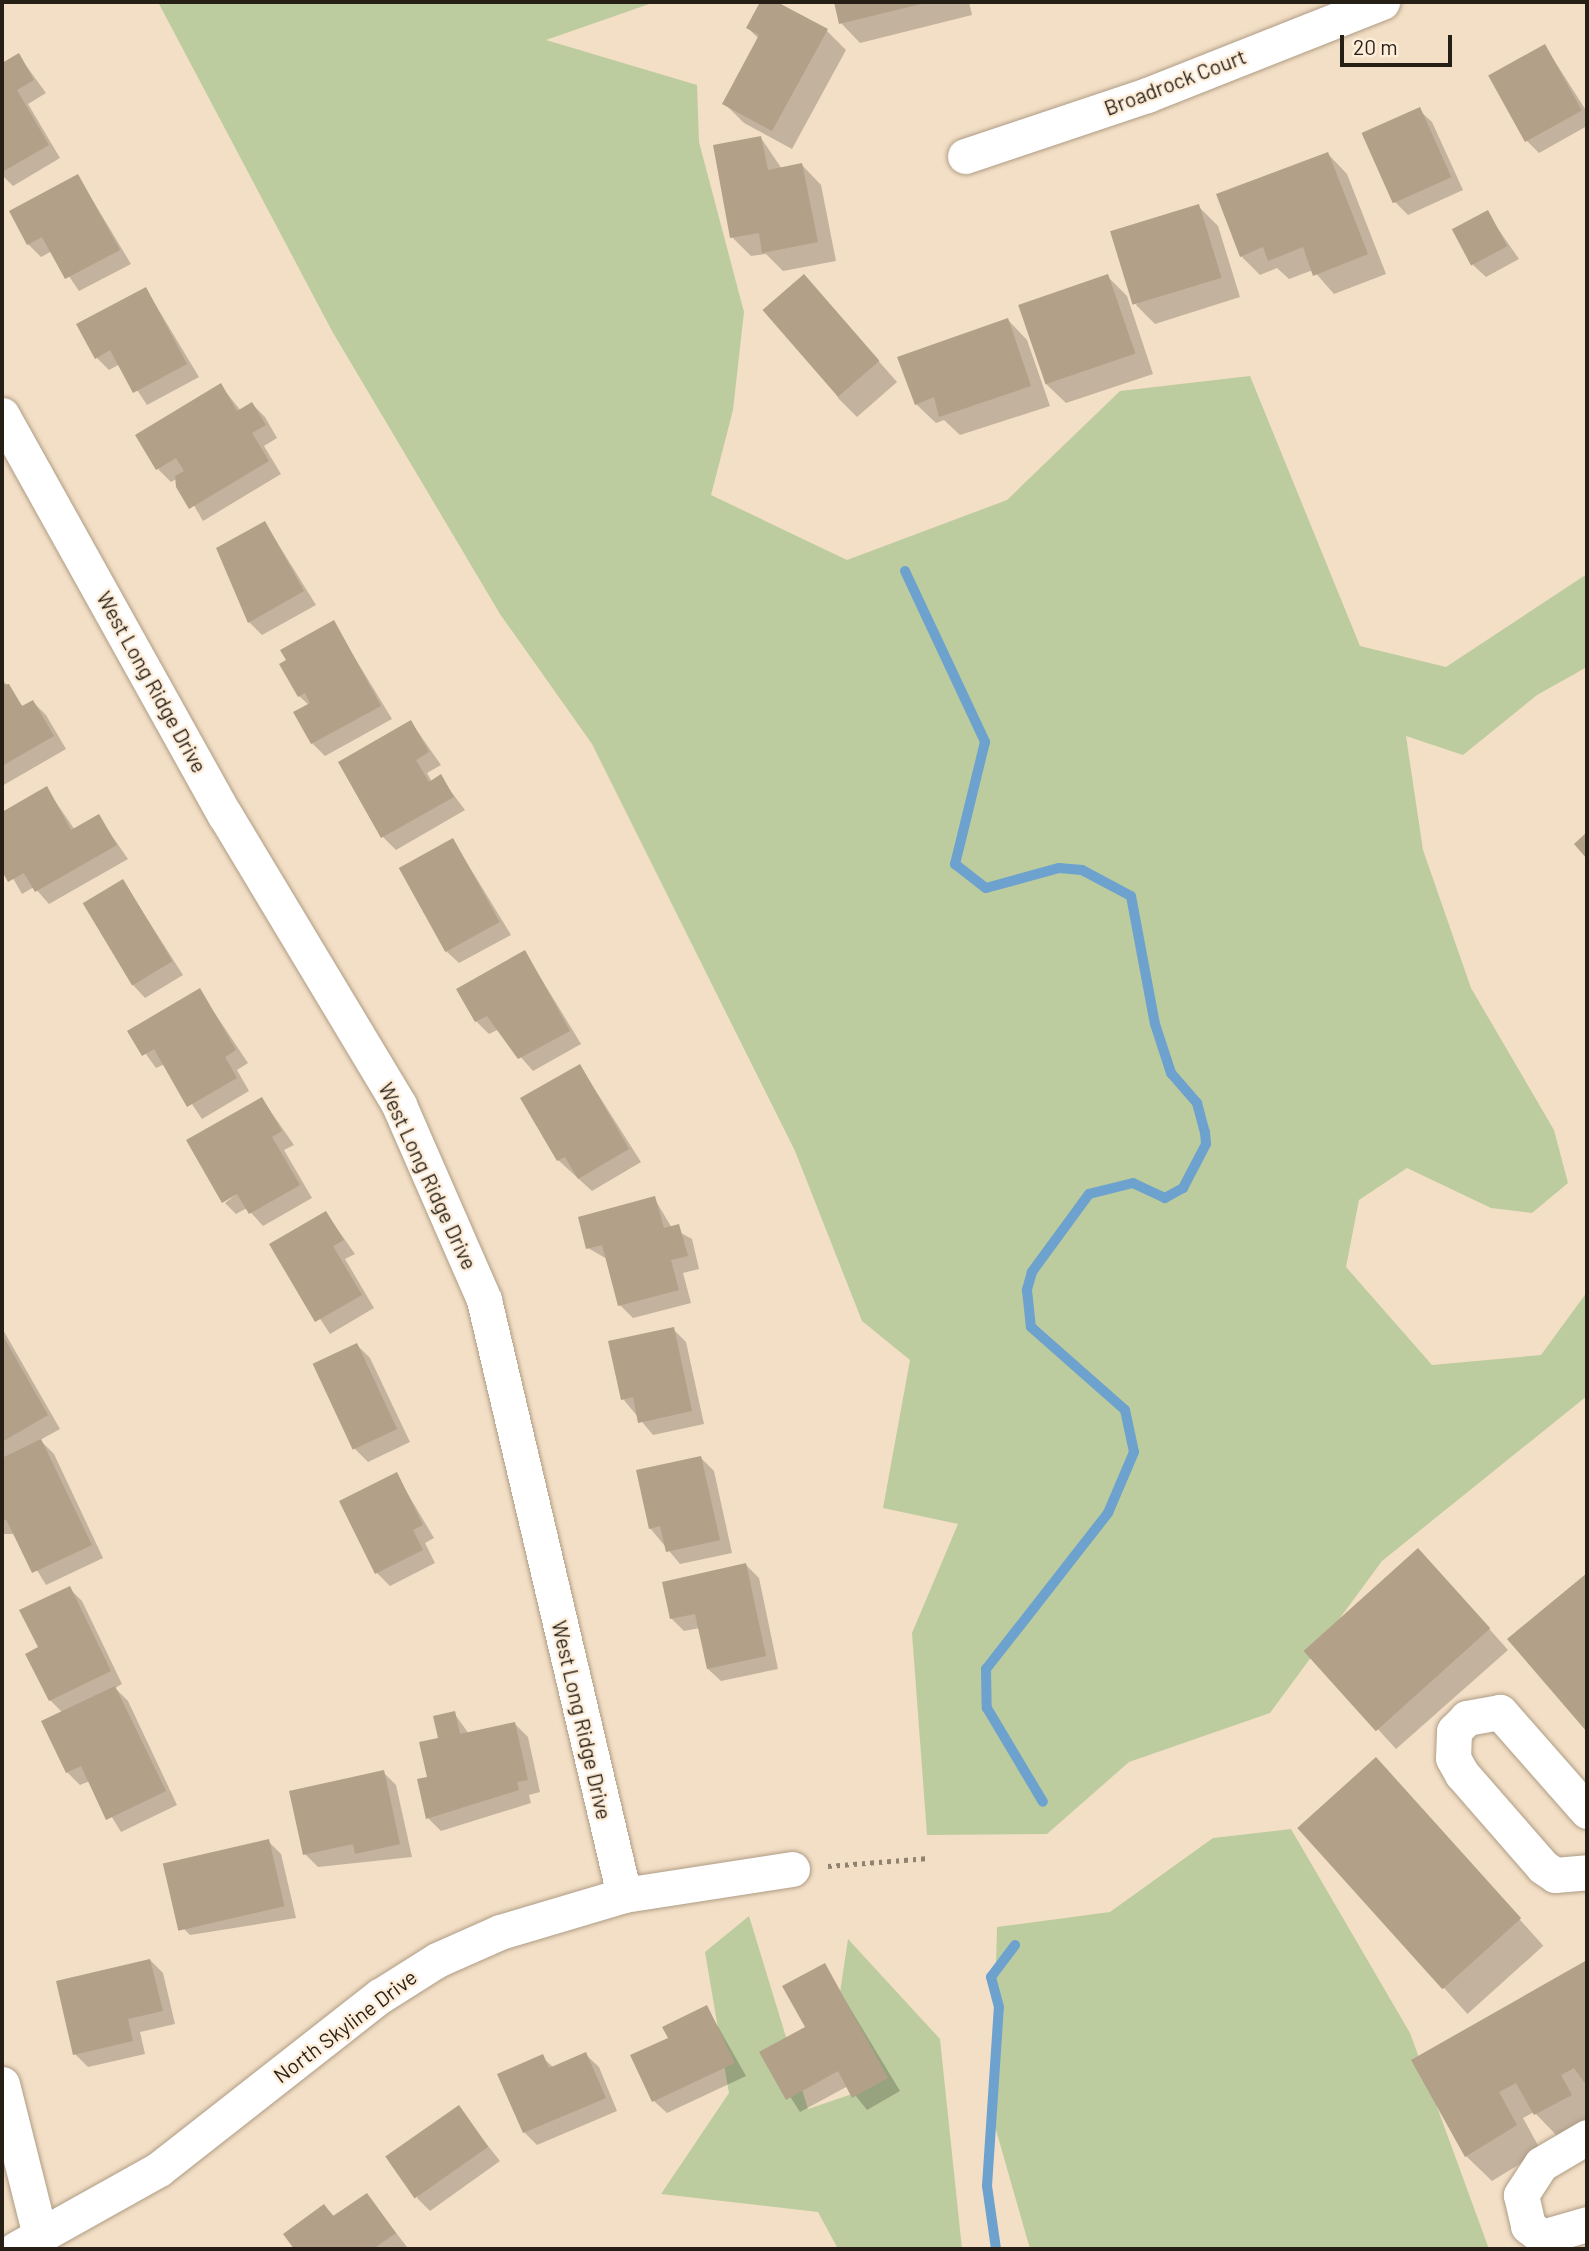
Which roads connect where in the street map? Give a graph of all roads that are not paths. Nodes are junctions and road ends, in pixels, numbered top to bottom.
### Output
1 (1381, 2) edge
2 (965, 156) dead end
3 (2, 415) edge
4 (1587, 1811) edge
5 (792, 1869) road end
6 (1587, 1872) edge
7 (624, 1895) junction
8 (2, 2084) edge
9 (1587, 2137) edge
10 (1587, 2224) edge
11 (29, 2244) edge

1 - 2 street, Broadrock Court
3 - 7 street, West Long Ridge Drive
4 - 6 street
5 - 7 street, North Skyline Drive
7 - 11 street, North Skyline Drive
8 - 11 street
9 - 10 street

